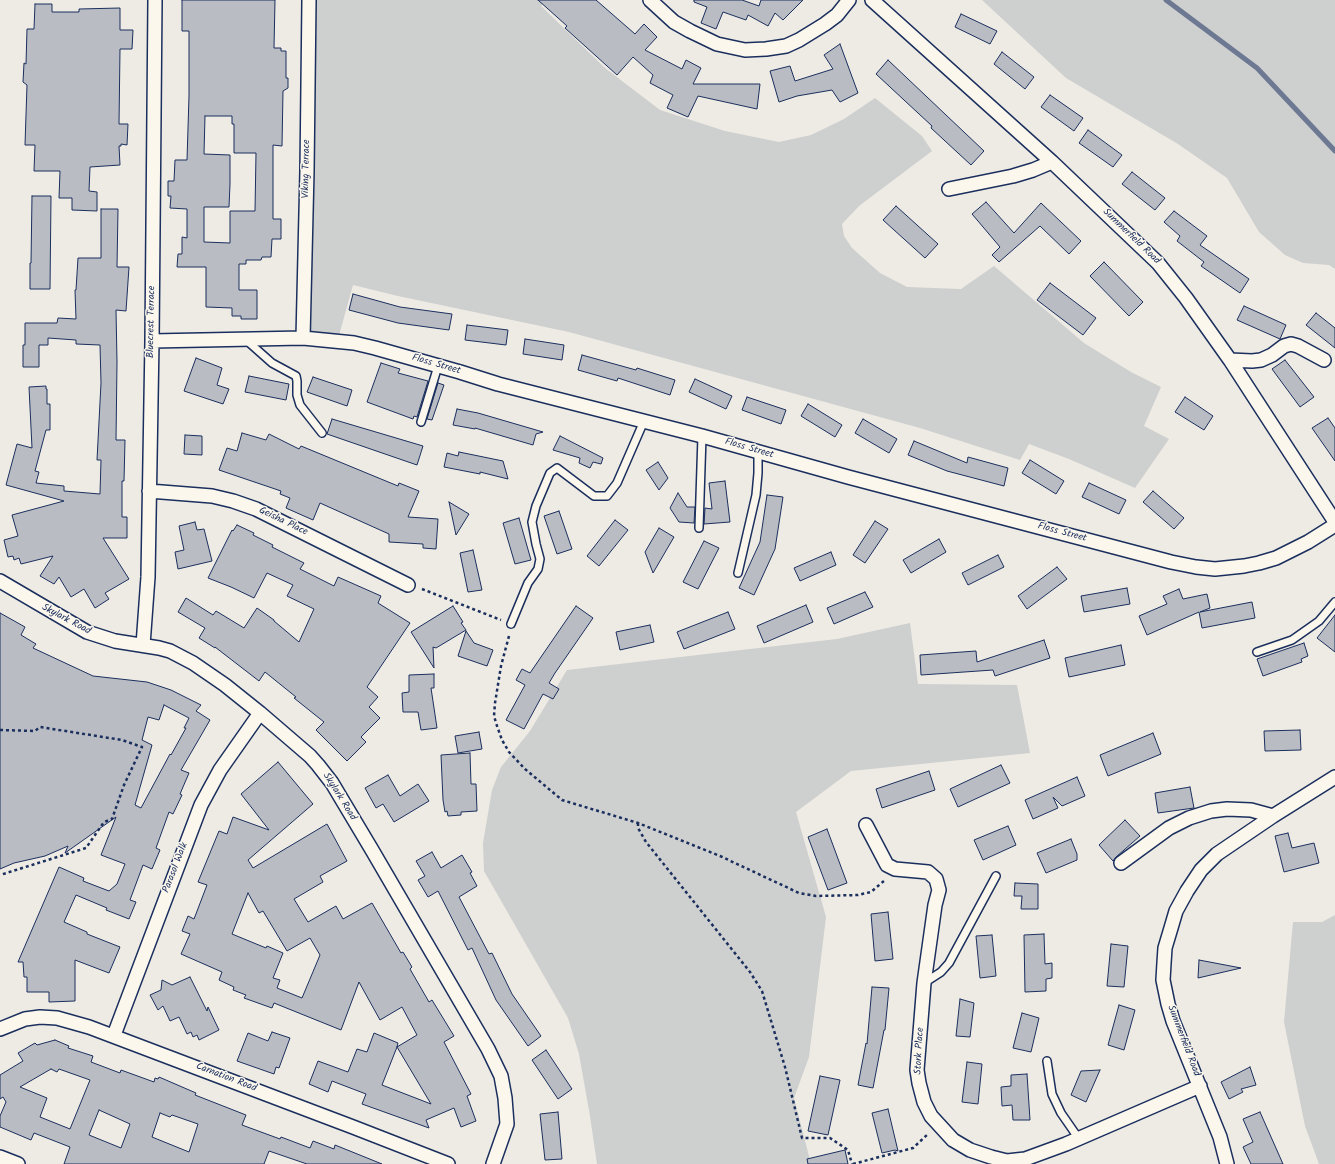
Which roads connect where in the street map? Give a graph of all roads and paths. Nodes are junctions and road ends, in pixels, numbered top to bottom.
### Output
1 (155, 0) edge
2 (309, 0) edge
3 (650, 0) edge
4 (849, 0) edge
5 (872, 0) edge
6 (1052, 162) junction
7 (949, 189) dead end
8 (303, 338) junction
9 (245, 339) junction
10 (152, 341) junction
11 (1230, 360) junction
12 (1324, 360) dead end
13 (438, 366) junction
14 (644, 421) junction
15 (421, 422) dead end
16 (322, 433) dead end
17 (702, 436) junction
18 (758, 451) junction
19 (150, 491) junction
20 (1335, 524) edge
21 (699, 528) dead end
22 (738, 573) dead end
23 (0, 581) edge
24 (408, 584) joint
25 (1335, 602) edge
26 (512, 624) junction
27 (143, 645) junction
28 (1257, 652) dead end
29 (260, 713) junction
30 (0, 730) edge
31 (1335, 777) edge
32 (1273, 816) junction
33 (638, 823) junction
34 (866, 825) dead end
35 (1121, 863) dead end
36 (895, 869) junction
37 (0, 875) edge
38 (996, 876) dead end
39 (924, 984) junction
40 (0, 1028) edge
41 (114, 1035) junction
42 (1047, 1061) dead end
43 (1200, 1086) junction
44 (938, 1125) junction
45 (1079, 1138) junction
46 (0, 1157) edge
47 (18, 1164) edge
48 (448, 1164) edge
49 (494, 1164) edge
50 (852, 1164) edge
51 (1227, 1164) edge

1 - 10 street, Bluecrest Terrace
2 - 8 street, Viking Terrace
3 - 4 street
5 - 6 street, Summerfield Road
6 - 7 street
6 - 11 street, Summerfield Road
8 - 9 street, Floss Street
8 - 13 street, Floss Street
9 - 10 street, Floss Street
9 - 16 lane
10 - 19 street, Bluecrest Terrace
11 - 12 street
11 - 20 street, Summerfield Road
13 - 14 street, Floss Street
13 - 15 lane
14 - 17 street, Floss Street
14 - 26 lane
17 - 18 street, Floss Street
17 - 21 lane
18 - 20 street, Floss Street
18 - 22 lane
19 - 24 street, Geisha Place
19 - 27 street, Bluecrest Terrace
23 - 27 street, Skylark Road
24 - 26 path
25 - 28 lane
26 - 33 path
27 - 29 street, Skylark Road
29 - 41 street, Parasol Walk
29 - 49 street, Skylark Road
30 - 37 path
31 - 32 street, Summerfield Road
32 - 35 street
32 - 43 street, Summerfield Road
33 - 36 path
33 - 50 path
34 - 36 street
36 - 39 street, Stork Place
38 - 39 lane
39 - 44 street, Stork Place
40 - 41 street, Carnation Road
41 - 48 street, Carnation Road
42 - 45 lane
43 - 45 street, Stork Place
43 - 51 street, Summerfield Road
44 - 45 street, Stork Place
44 - 50 path
46 - 47 street

